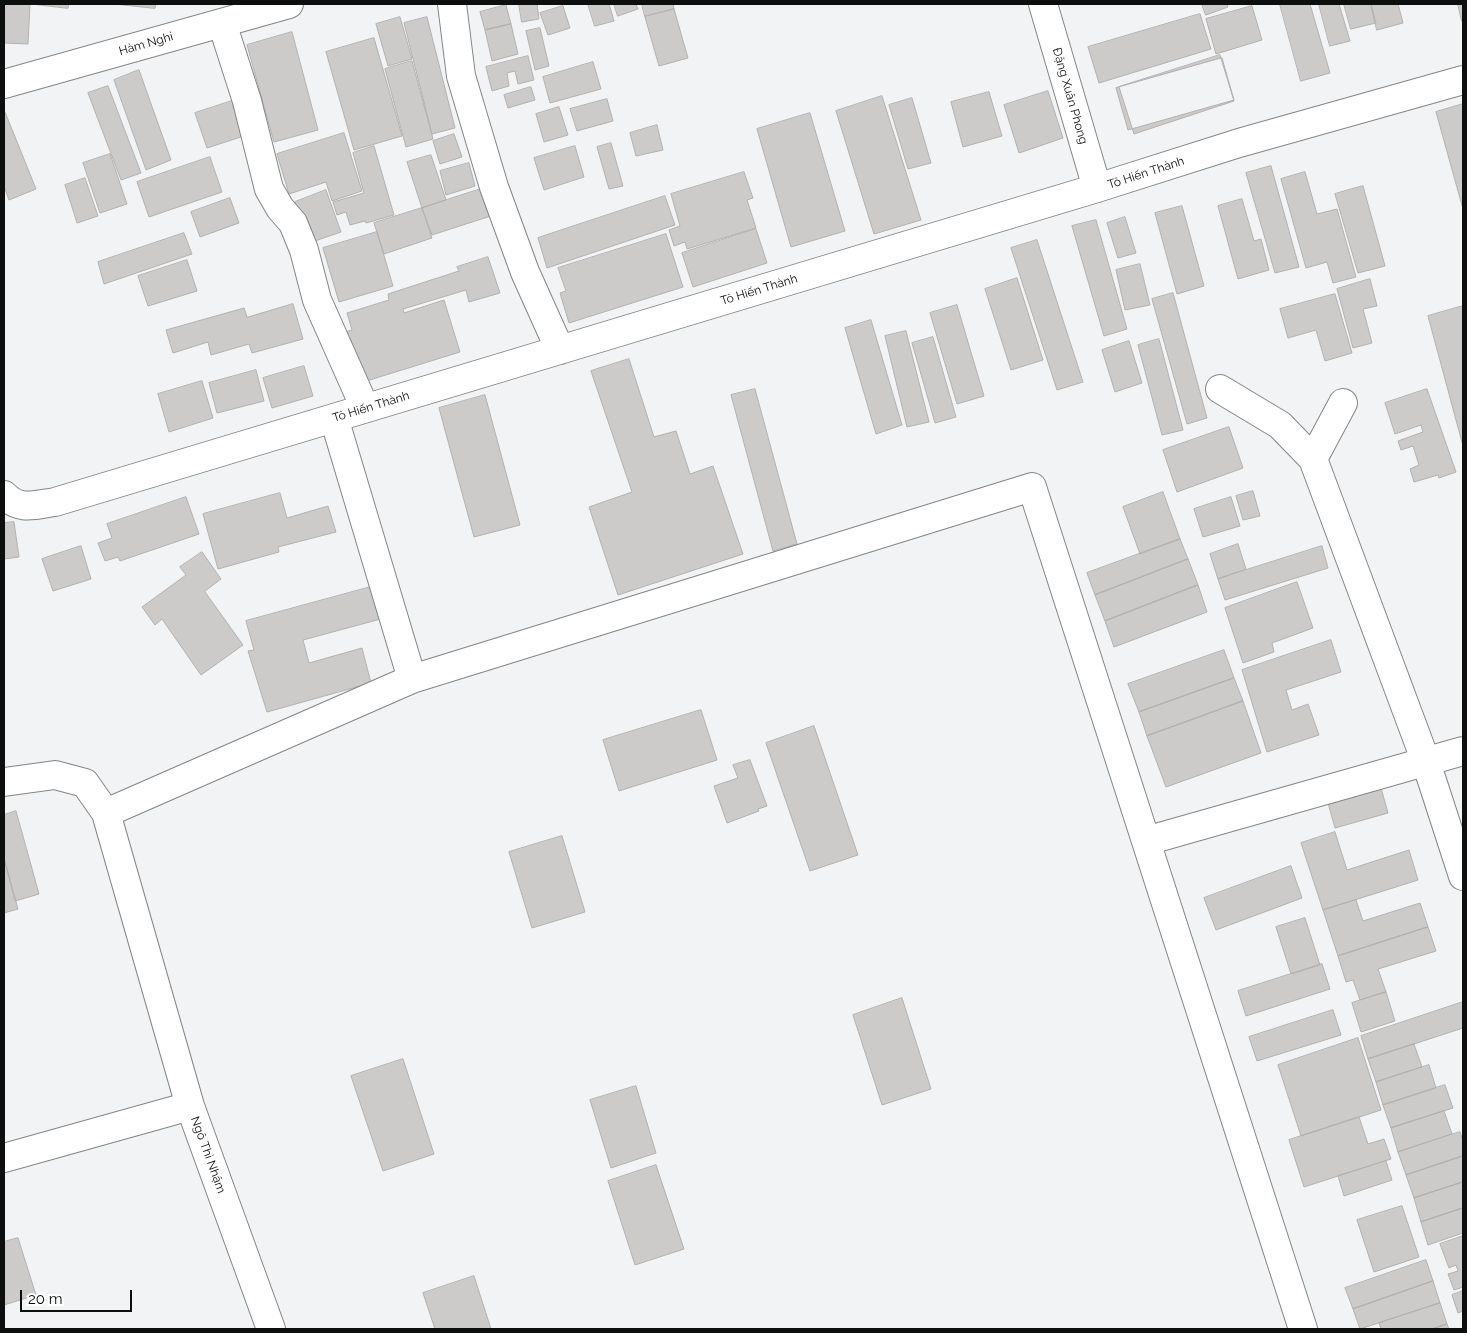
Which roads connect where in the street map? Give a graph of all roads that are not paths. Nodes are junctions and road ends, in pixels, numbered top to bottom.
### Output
1 (289, 4) edge
2 (452, 4) edge
3 (1043, 4) edge
4 (222, 23) junction
5 (1463, 80) edge
6 (4, 84) edge
7 (1097, 188) junction
8 (560, 350) junction
9 (1220, 389) dead end
10 (1343, 403) dead end
11 (365, 408) junction
12 (334, 418) junction
13 (1313, 459) junction
14 (4, 494) edge
15 (412, 679) junction
16 (1463, 751) edge
17 (1426, 762) junction
18 (4, 782) edge
19 (106, 813) junction
20 (1146, 841) junction
21 (1463, 876) edge
22 (190, 1106) junction
23 (4, 1158) edge
24 (271, 1329) edge
25 (1303, 1329) edge

1 - 4 street, Hàm Nghi
2 - 8 street
3 - 7 street, Đặng Xuân Phong
4 - 6 street, Hàm Nghi
4 - 11 street
5 - 7 street, Tô Hiến Thành
7 - 8 street, Tô Hiến Thành
8 - 11 street, Tô Hiến Thành
9 - 13 street
10 - 13 street
11 - 12 street, Tô Hiến Thành
12 - 14 street, Tô Hiến Thành
12 - 15 street
13 - 17 street
15 - 19 street
15 - 20 street
16 - 17 street
17 - 20 street
17 - 21 street
18 - 19 street
19 - 22 street
20 - 25 street
22 - 23 street, Ngô Thì Nhậm
22 - 24 street, Ngô Thì Nhậm

